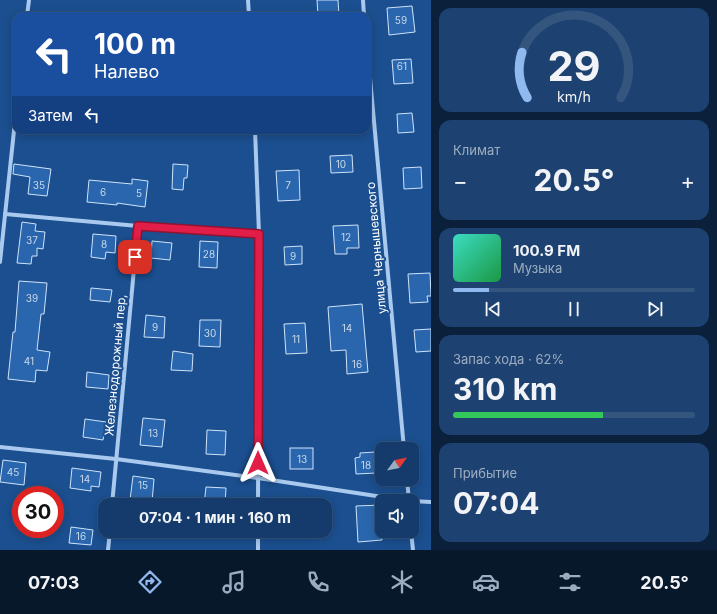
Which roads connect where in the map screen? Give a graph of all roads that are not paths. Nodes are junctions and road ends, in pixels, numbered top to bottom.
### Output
1 (28, 0) edge
2 (248, 0) edge
3 (363, 0) edge
4 (27, 12) edge
5 (249, 12) edge
6 (364, 12) edge
7 (371, 89) edge
8 (14, 134) edge
9 (255, 134) edge
10 (5, 214) junction
11 (138, 226) junction
12 (259, 234) junction
13 (0, 262) edge
14 (403, 442) edge
15 (0, 447) edge
16 (116, 459) junction
17 (258, 478) junction
18 (375, 496) edge
19 (113, 498) edge
20 (258, 498) edge
21 (419, 501) edge
22 (431, 502) edge
23 (109, 538) edge
24 (258, 538) edge
25 (412, 538) edge
26 (108, 550) edge
27 (258, 550) edge
28 (413, 550) edge

1 - 4 street
2 - 5 street
3 - 6 street
7 - 14 street, улица Чернышевского
8 - 10 street
9 - 12 street
10 - 11 street
10 - 13 street
11 - 12 street
11 - 16 street, Железнодорожный пер,
12 - 17 street
15 - 16 street
16 - 17 street
16 - 19 street, Железнодорожный пер,
17 - 18 street
17 - 20 street
21 - 22 street
23 - 26 street
24 - 27 street
25 - 28 street

